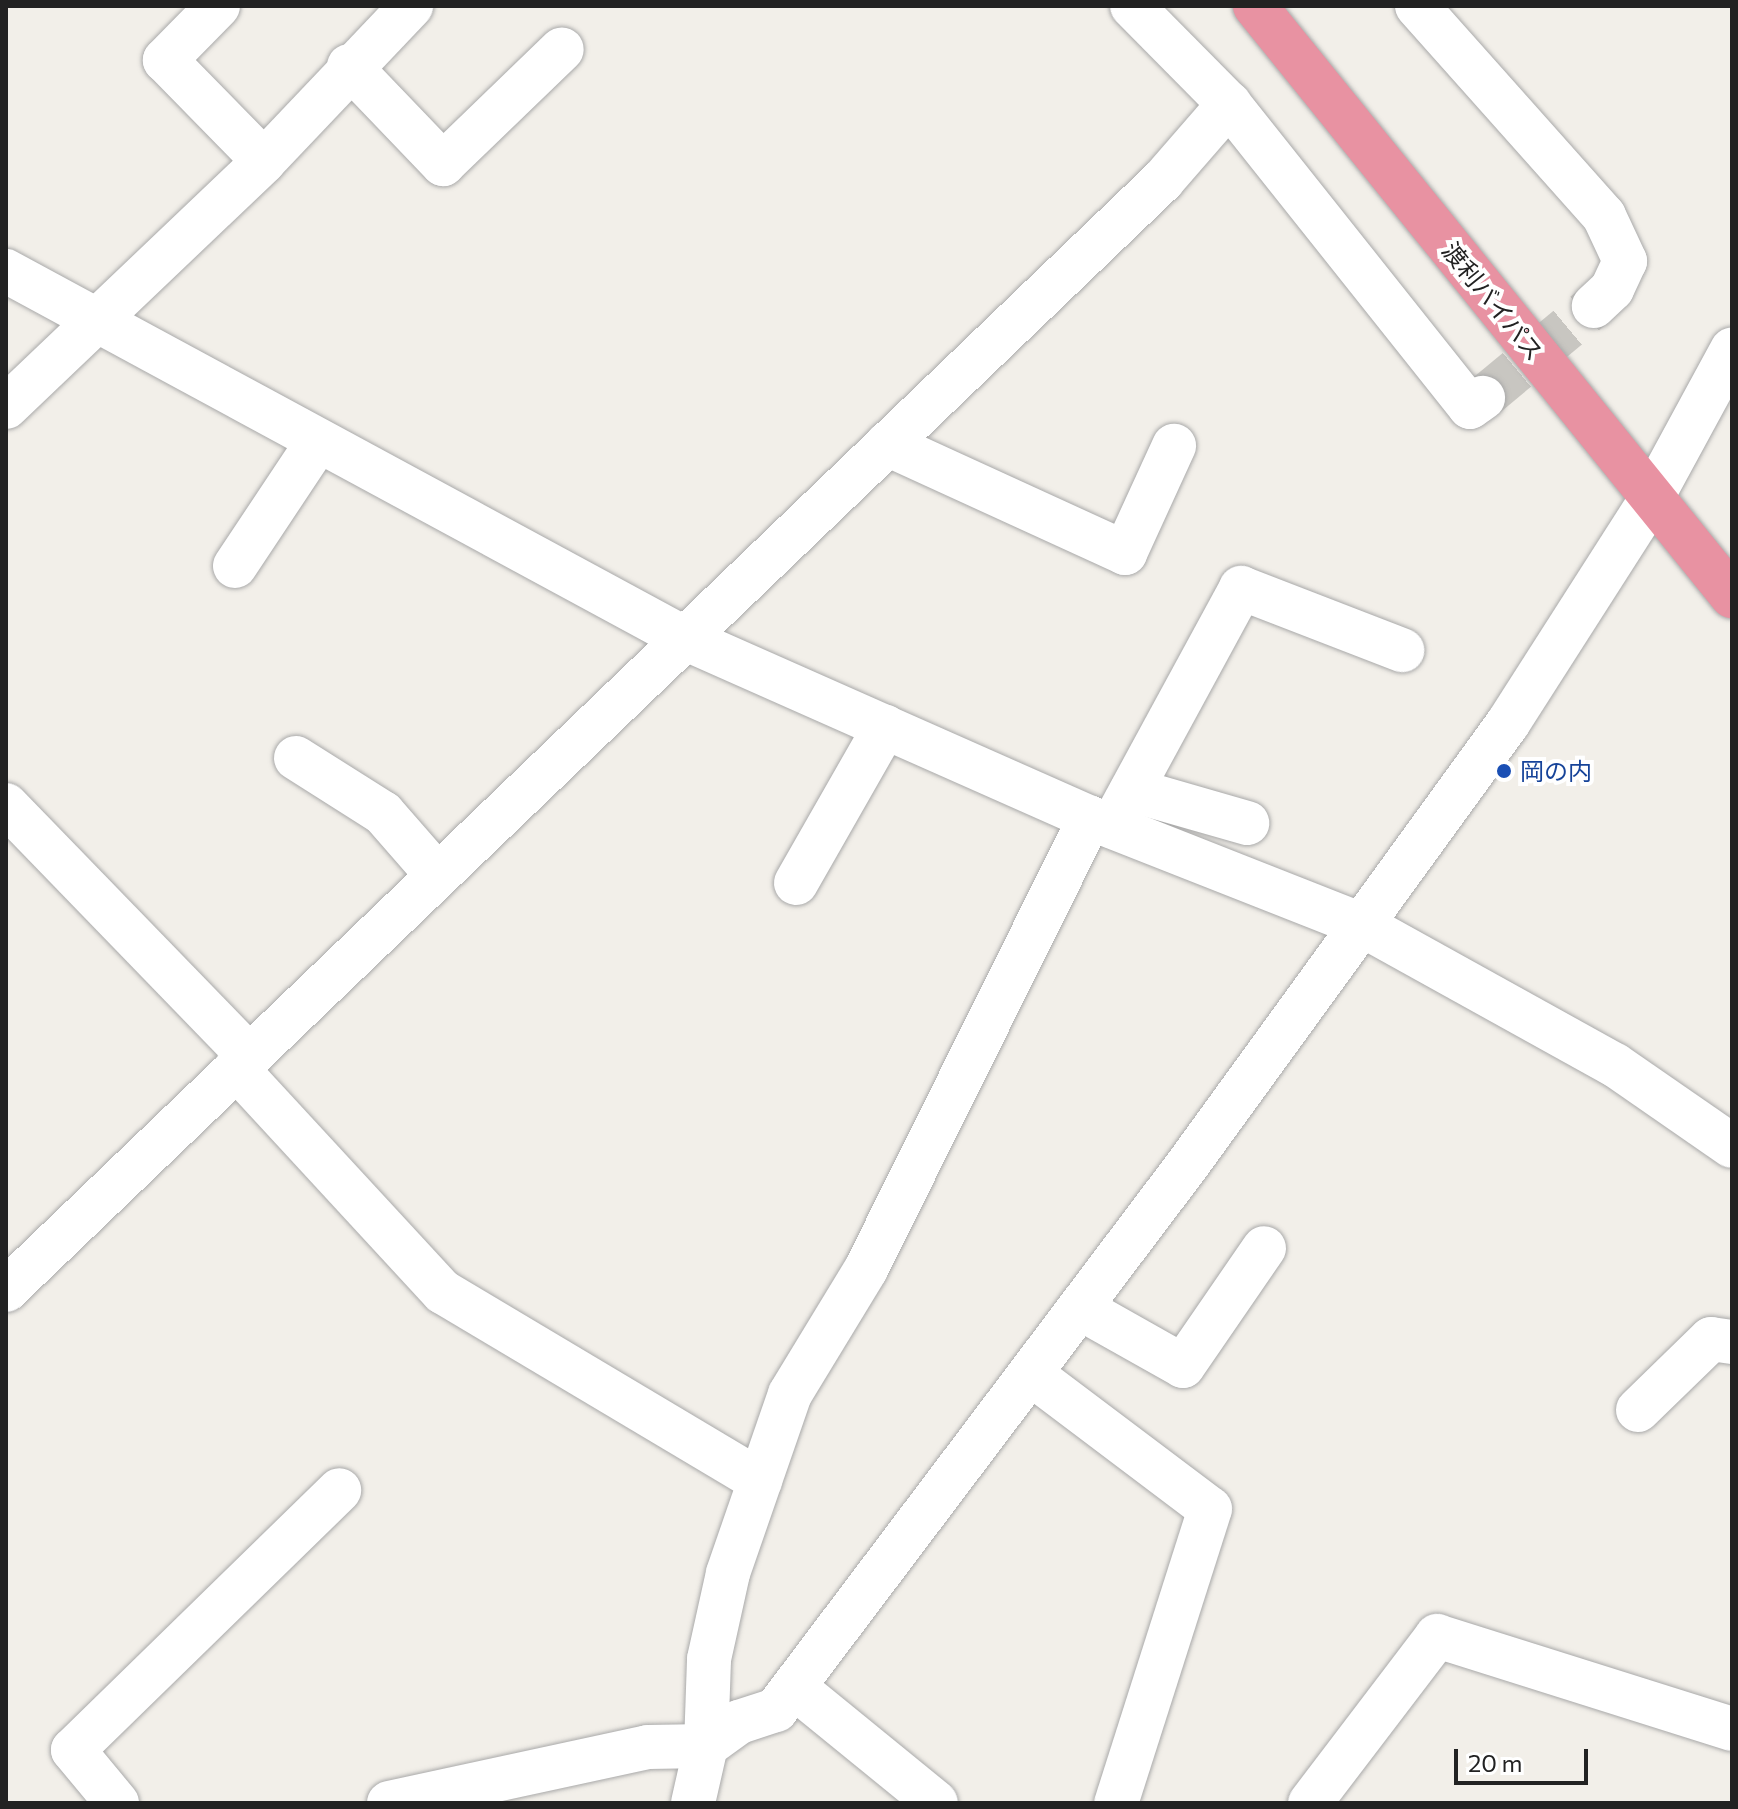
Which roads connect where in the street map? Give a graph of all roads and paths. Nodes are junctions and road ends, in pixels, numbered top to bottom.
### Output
1 (218, 6) edge
2 (411, 6) edge
3 (1132, 6) edge
4 (1255, 6) edge
5 (1417, 6) edge
6 (562, 49) dead end
7 (349, 66) junction
8 (1229, 104) junction
9 (264, 161) junction
10 (6, 271) edge
11 (1594, 306) tunnel mouth
12 (98, 322) junction
13 (1732, 350) edge
14 (1483, 398) dead end
15 (6, 407) edge
16 (318, 441) junction
17 (887, 444) junction
18 (1174, 446) dead end
19 (1651, 499) junction
20 (235, 566) dead end
21 (1732, 596) edge
22 (684, 638) junction
23 (1402, 650) dead end
24 (885, 727) junction
25 (296, 758) dead end
26 (1111, 811) junction
27 (8, 815) edge
28 (1247, 823) dead end
29 (437, 875) junction
30 (796, 883) dead end
31 (1362, 925) junction
32 (243, 1062) junction
33 (1732, 1146) edge
34 (1264, 1248) dead end
35 (6, 1290) edge
36 (1080, 1308) junction
37 (1732, 1342) edge
38 (1031, 1374) junction
39 (1638, 1410) dead end
40 (760, 1481) junction
41 (339, 1490) dead end
42 (785, 1699) junction
43 (1732, 1729) edge
44 (706, 1746) junction
45 (117, 1803) edge
46 (389, 1803) edge
47 (693, 1803) edge
48 (936, 1803) edge
49 (1116, 1803) edge
50 (1310, 1803) edge

1 - 9 street
2 - 7 street
3 - 8 street
4 - 19 highway, 渡利バイパス
5 - 11 street
6 - 7 street
7 - 9 street
8 - 14 street
8 - 17 street
9 - 12 street
10 - 12 street
12 - 15 street
12 - 16 street
13 - 19 street
16 - 20 street
16 - 22 street
17 - 18 street
17 - 22 street
19 - 21 highway, 渡利バイパス
19 - 31 street
22 - 24 street
22 - 29 street
23 - 26 street
24 - 26 street
24 - 30 street
25 - 29 street
26 - 28 street
26 - 31 street
26 - 40 street
27 - 32 street
29 - 32 street
31 - 33 street
31 - 36 street
32 - 35 street
32 - 40 street
34 - 36 street
36 - 38 street
37 - 39 street
38 - 42 street
38 - 49 street
40 - 44 street
41 - 45 street
42 - 44 street
42 - 48 street
43 - 50 street
44 - 46 street
44 - 47 street

